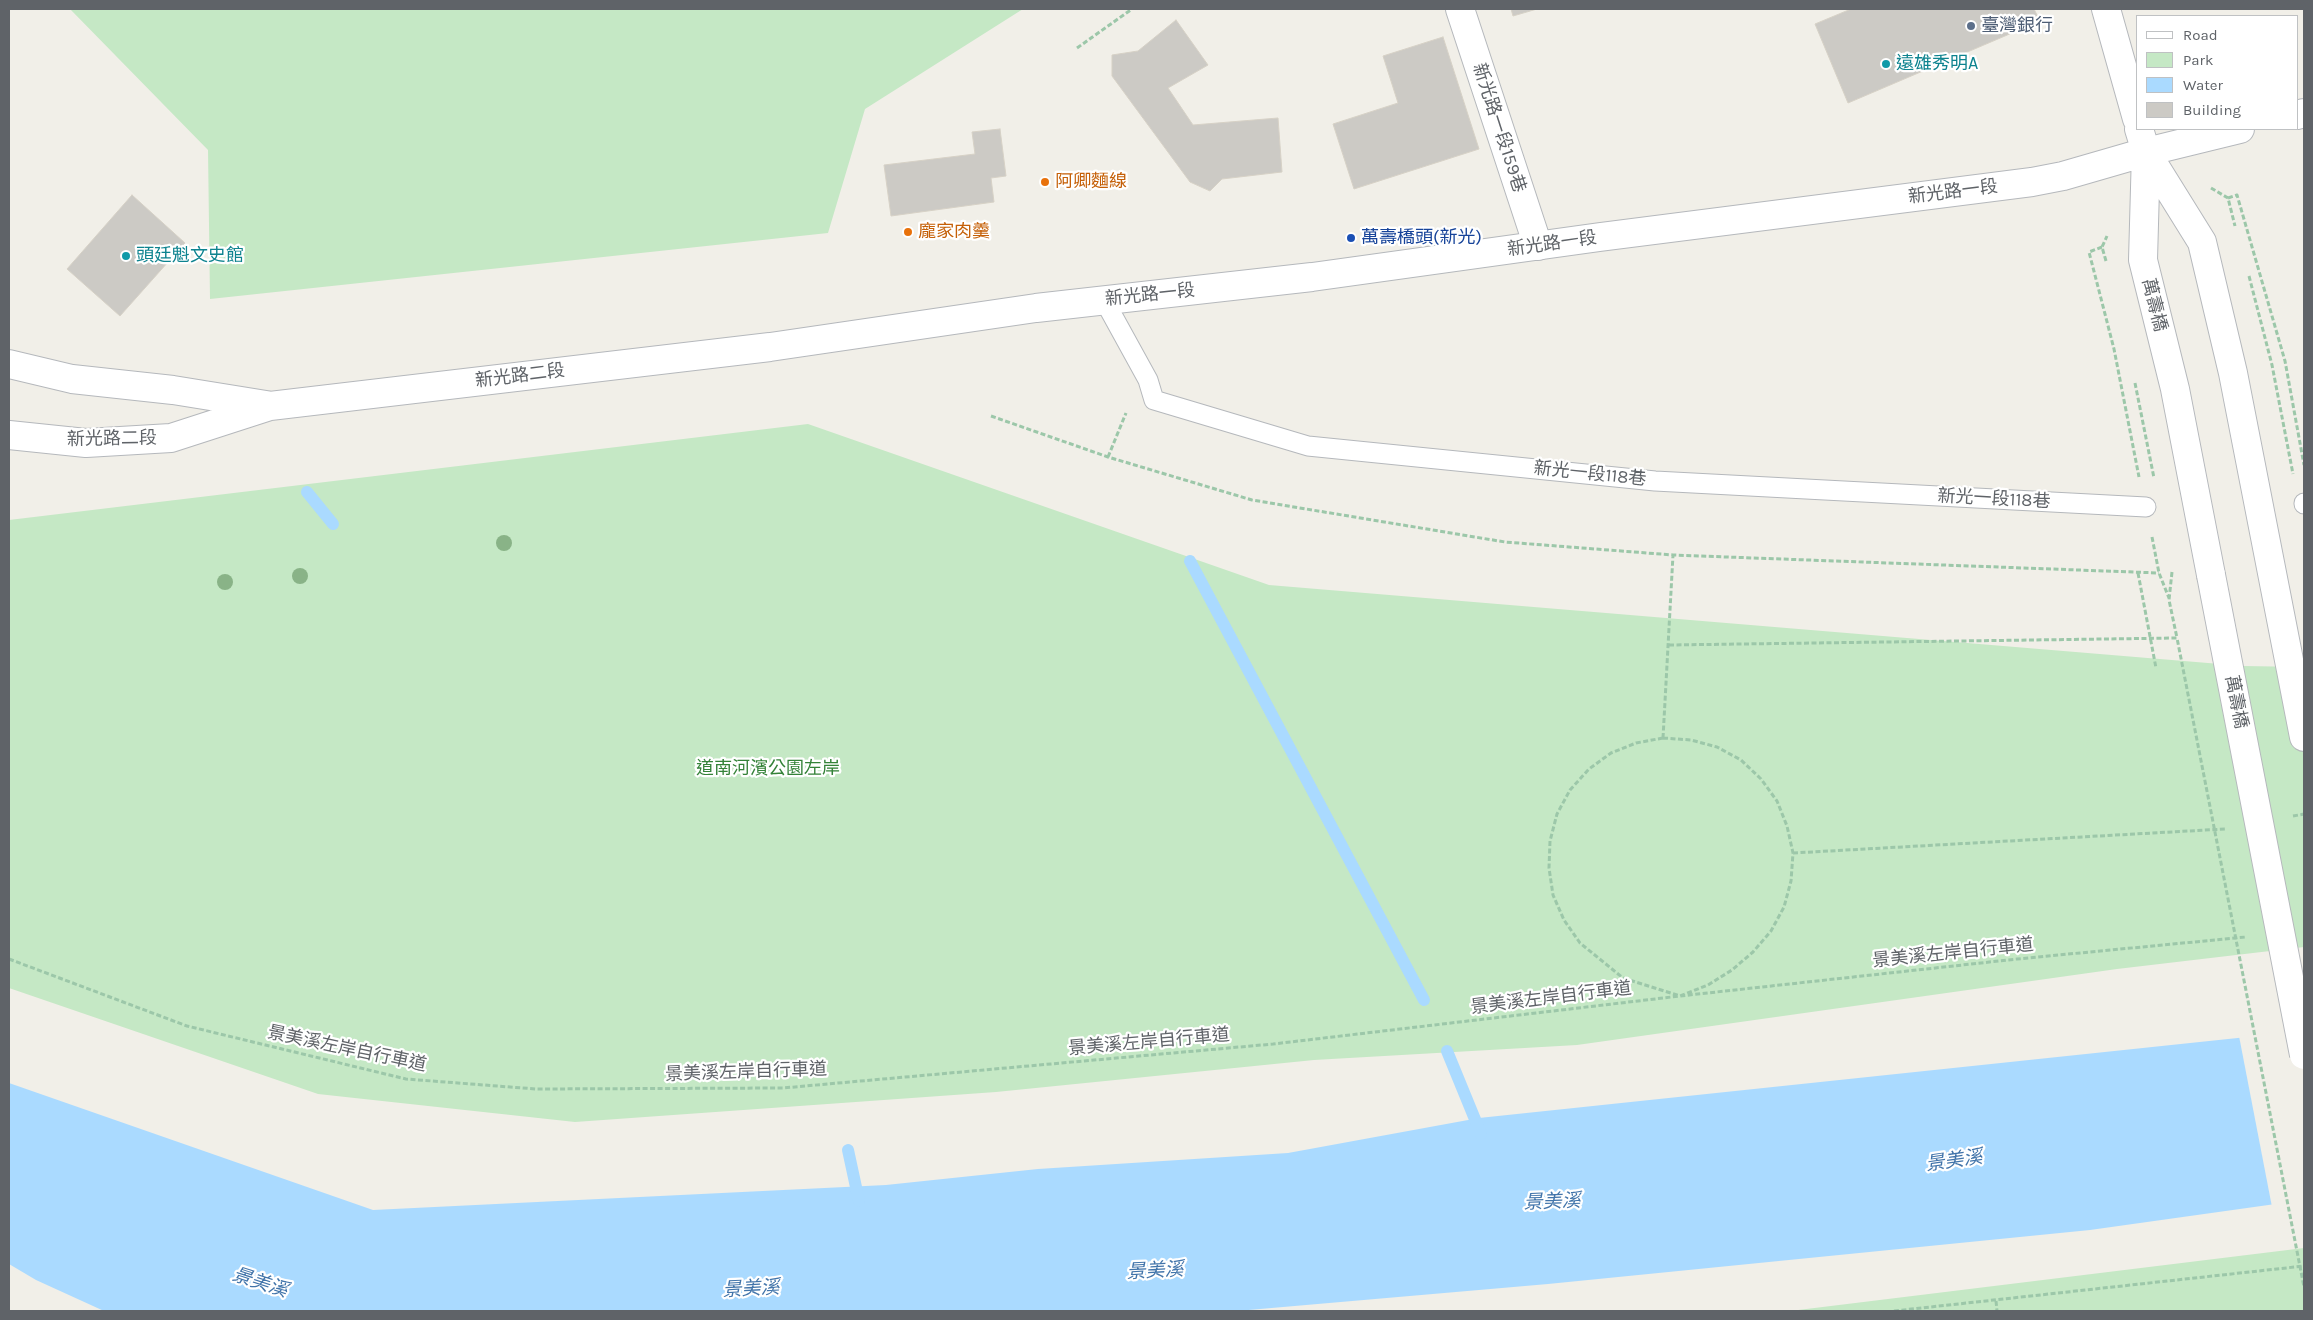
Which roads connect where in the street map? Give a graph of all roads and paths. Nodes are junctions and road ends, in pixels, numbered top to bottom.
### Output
1 (1132, 9) edge
2 (1460, 9) edge
3 (2106, 9) edge
4 (1077, 48) dead end
5 (2136, 115) edge
6 (2232, 130) edge
7 (2143, 141) edge
8 (2228, 198) dead end
9 (1538, 246) junction
10 (2102, 247) dead end
11 (1104, 300) junction
12 (770, 347) joint
13 (9, 364) edge
14 (270, 406) junction
15 (1128, 409) dead end
16 (991, 416) dead end
17 (9, 435) edge
18 (1108, 457) junction
19 (2304, 465) edge
20 (2150, 507) junction
21 (1673, 555) junction
22 (2138, 573) junction
23 (2159, 574) junction
24 (2169, 600) dead end
25 (1668, 645) junction
26 (2156, 668) dead end
27 (2304, 737) edge
28 (1663, 738) junction
29 (2304, 814) edge
30 (2285, 817) dead end
31 (2228, 828) dead end
32 (1793, 853) junction
33 (2249, 937) dead end
34 (9, 959) edge
35 (1680, 996) junction
36 (2304, 1055) edge
37 (2304, 1266) edge
38 (2304, 1287) edge
39 (1996, 1301) junction
40 (1894, 1311) edge
41 (1997, 1311) edge

1 - 4 path
2 - 9 street, 新光路一段159巷
3 - 5 street
6 - 7 street, 新光路一段
7 - 9 street, 新光路一段
7 - 27 street
7 - 36 street, 萬壽橋, bridge
8 - 19 path
9 - 11 street, 新光路一段
10 - 20 path
11 - 12 street, 新光路一段
11 - 20 lane, 新光一段118巷
12 - 14 street, 新光路二段
13 - 14 street, 新光路二段
14 - 17 street, 新光路二段
15 - 18 path
16 - 18 path
18 - 21 path
20 - 23 path
21 - 22 path
21 - 25 path
22 - 23 path
22 - 26 path
23 - 24 path
25 - 28 path
25 - 38 path, bridge
28 - 32 path
28 - 35 path
29 - 30 path
31 - 32 path
32 - 35 path
33 - 35 path, 景美溪左岸自行車道
34 - 35 path, 景美溪左岸自行車道
37 - 39 path
39 - 40 path
39 - 41 path

